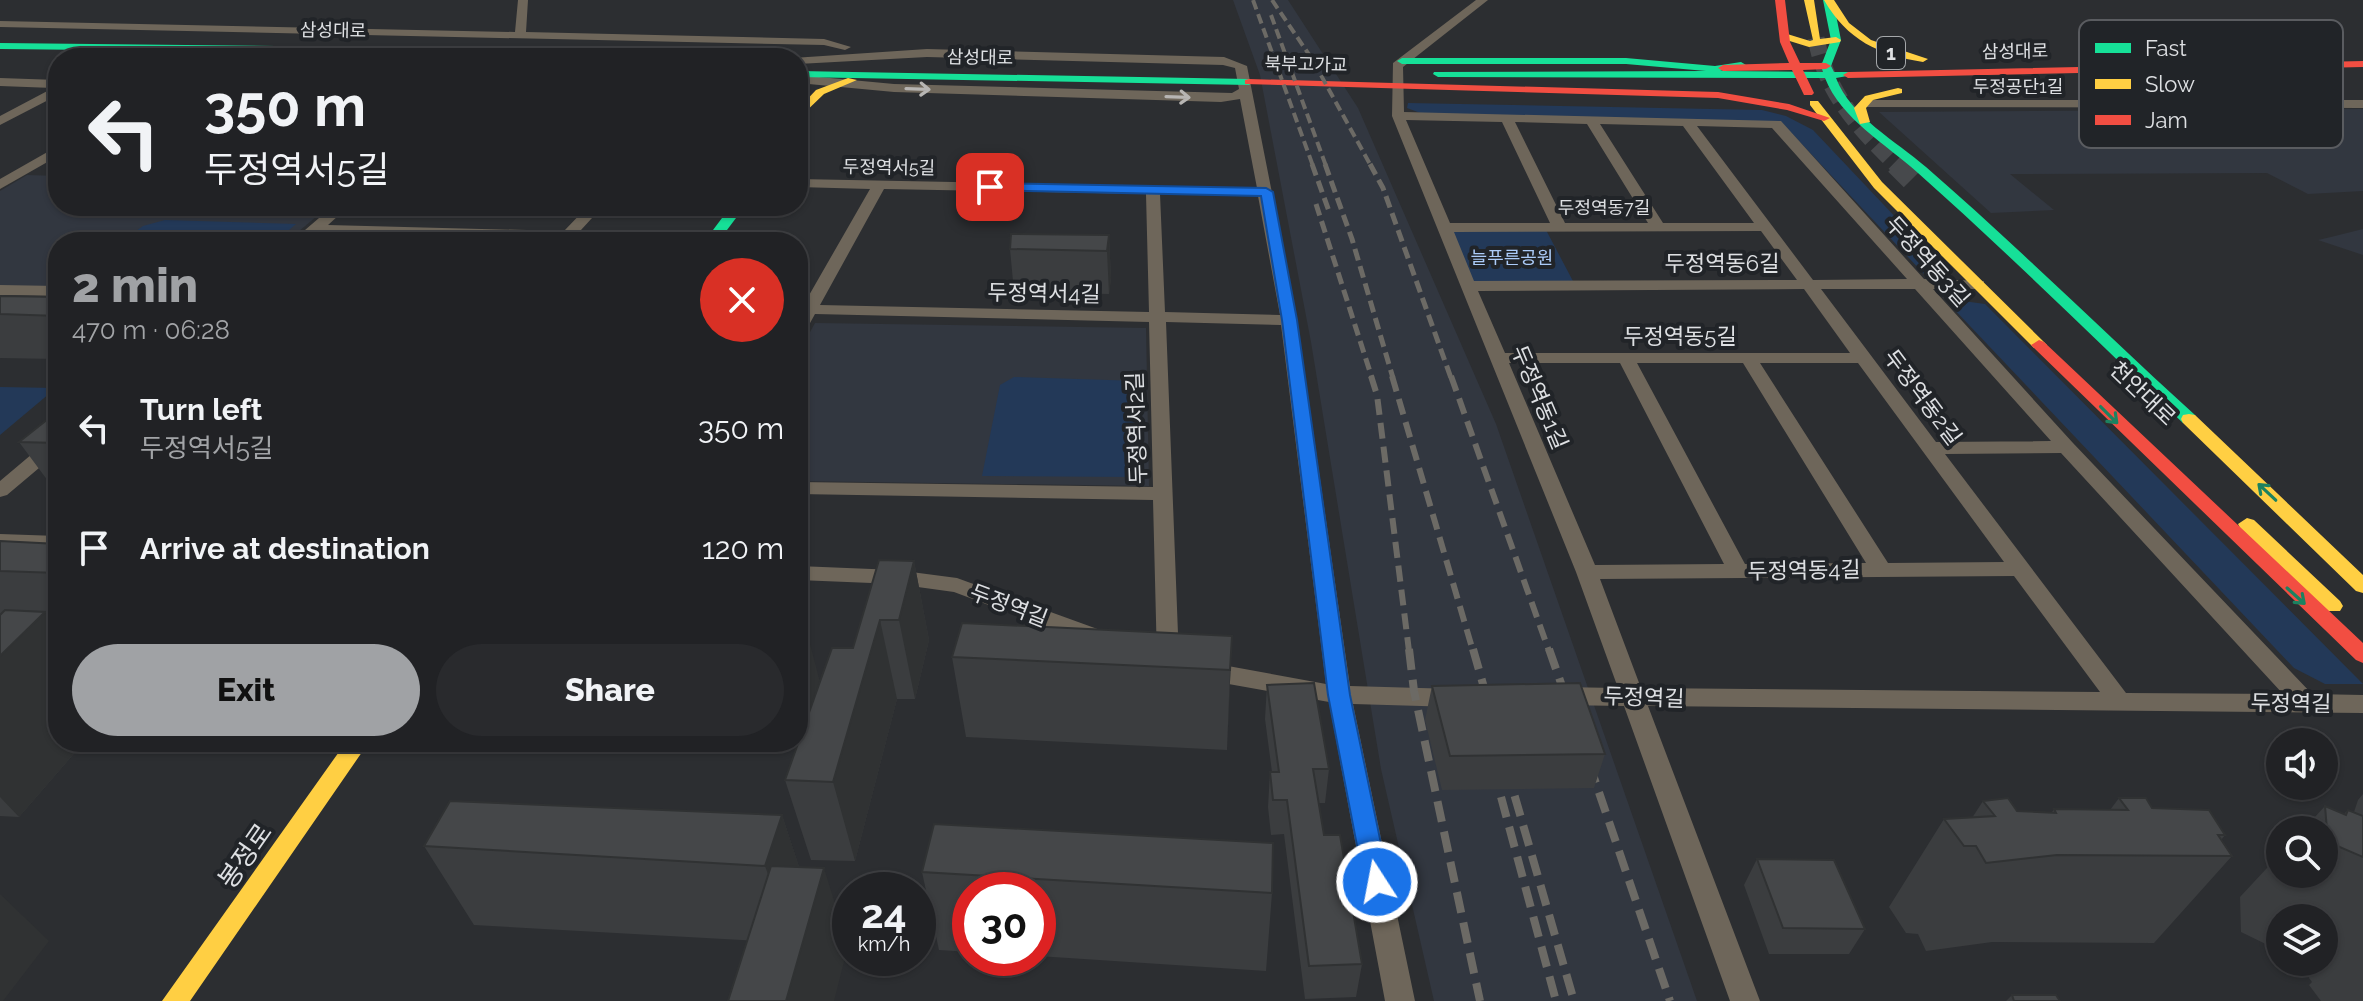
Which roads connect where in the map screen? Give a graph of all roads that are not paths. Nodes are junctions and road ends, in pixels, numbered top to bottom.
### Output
1 (523, 0) edge
2 (1483, 0) edge
3 (1780, 0) edge
4 (1793, 0) edge
5 (1809, 0) edge
6 (1828, 0) edge
7 (0, 24) edge
8 (520, 34) junction
9 (1796, 38) junction
10 (1836, 40) junction
11 (0, 43) edge
12 (845, 47) dead end
13 (273, 48) edge
14 (0, 55) edge
15 (2343, 55) edge
16 (2363, 55) edge
17 (48, 56) edge
18 (808, 60) edge
19 (808, 61) edge
20 (2079, 61) edge
21 (0, 62) edge
22 (48, 63) edge
23 (1400, 63) junction
24 (1977, 63) junction
25 (2363, 64) edge
26 (2343, 65) edge
27 (1826, 66) junction
28 (1795, 67) junction
29 (1715, 69) junction
30 (2079, 73) edge
31 (2343, 74) edge
32 (2363, 74) edge
33 (1161, 75) junction
34 (900, 76) junction
35 (2079, 77) edge
36 (808, 79) edge
37 (1865, 79) junction
38 (808, 80) edge
39 (1768, 80) junction
40 (2343, 80) edge
41 (2363, 80) edge
42 (0, 82) edge
43 (840, 82) junction
44 (1451, 83) junction
45 (48, 84) edge
46 (2079, 87) edge
47 (1898, 91) junction
48 (1836, 92) junction
49 (1710, 93) junction
50 (1808, 93) junction
51 (48, 95) edge
52 (1247, 98) junction
53 (2343, 104) edge
54 (2363, 104) edge
55 (808, 106) edge
56 (1396, 107) junction
57 (2079, 109) edge
58 (1864, 113) junction
59 (1506, 117) junction
60 (1824, 118) junction
61 (1, 119) edge
62 (1590, 119) junction
63 (1687, 122) junction
64 (1846, 147) junction
65 (1898, 149) junction
66 (48, 156) edge
67 (0, 166) edge
68 (30, 167) junction
69 (48, 167) edge
70 (1867, 171) junction
71 (1910, 177) junction
72 (808, 183) edge
73 (0, 185) edge
74 (879, 185) junction
75 (1153, 190) junction
76 (1266, 192) junction
77 (330, 216) edge
78 (586, 216) edge
79 (1559, 227) junction
80 (1658, 227) junction
81 (1765, 227) junction
82 (1442, 228) junction
83 (314, 229) junction
84 (311, 232) edge
85 (389, 232) edge
86 (571, 232) edge
87 (1978, 284) junction
88 (1809, 285) junction
89 (1920, 285) junction
90 (1466, 286) junction
91 (0, 290) edge
92 (48, 291) edge
93 (808, 302) edge
94 (808, 309) edge
95 (1156, 317) junction
96 (1289, 320) junction
97 (1498, 358) junction
98 (1626, 358) junction
99 (1748, 358) junction
100 (1863, 358) junction
101 (2066, 447) junction
102 (1930, 448) junction
103 (48, 450) edge
104 (808, 488) edge
105 (0, 491) edge
106 (1163, 494) junction
107 (0, 541) edge
108 (48, 543) edge
109 (1881, 569) junction
110 (2021, 569) junction
111 (1738, 571) junction
112 (1587, 572) junction
113 (808, 573) edge
114 (2363, 586) edge
115 (2363, 602) edge
116 (2363, 635) edge
117 (1115, 644) edge
118 (1142, 654) edge
119 (2363, 655) edge
120 (1168, 664) junction
121 (1339, 695) junction
122 (1530, 697) edge
123 (1622, 697) junction
124 (1483, 698) edge
125 (2120, 702) junction
126 (2306, 703) junction
127 (2363, 704) edge
128 (351, 752) edge
129 (175, 1001) edge
130 (1400, 1001) edge
131 (1745, 1001) edge

1 - 8 street
2 - 23 street
3 - 9 main road
4 - 9 main road
5 - 9 main road
6 - 10 main road
6 - 24 main road, 1
7 - 8 street
8 - 12 street
9 - 10 main road
9 - 28 main road
9 - 29 main road
10 - 27 main road
11 - 13 main road, 삼성대로
14 - 17 main road
15 - 16 main road, 1
18 - 52 street
19 - 33 main road, 삼성대로
20 - 24 main road, 1
21 - 22 main road
23 - 29 main road
23 - 56 street
24 - 27 main road
25 - 26 main road, 삼성대로
27 - 28 main road
27 - 48 main road
28 - 29 main road
28 - 50 main road
29 - 44 main road
30 - 37 main road, 삼성대로
31 - 32 main road, 삼성대로
33 - 34 main road, 삼성대로
33 - 44 main road, 북부고가교
34 - 36 main road, 삼성대로
34 - 43 main road
35 - 37 main road, 삼성대로
37 - 39 main road
38 - 43 street
39 - 44 main road
39 - 44 main road
40 - 41 main road, 1
42 - 45 street
43 -> 52 street
43 - 55 main road
44 - 49 main road
46 - 47 main road, 1
47 - 48 main road, 1
47 - 58 main road
48 - 50 main road, 1
48 - 58 main road
49 - 50 main road
49 - 60 main road
50 - 60 main road
51 - 61 street
52 - 76 street
53 - 54 street, 두정공단1길
56 - 59 street, 두정역동3길
56 - 64 main road
56 - 82 street, 두정역동1길
57 - 58 street, 두정공단1길
58 - 65 main road
59 - 62 street, 두정역동3길
59 - 79 street
60 - 64 main road
62 - 63 street, 두정역동3길
62 - 80 street
63 - 81 street, 두정역동2길
63 - 89 street, 두정역동3길
64 - 65 main road
64 - 70 main road
65 - 71 main road
66 - 68 street
67 - 68 street
68 - 69 street
68 - 73 street
70 - 71 main road
70 - 87 main road
114 -> 71 main road
71 - 115 main road, 천안대로
71 - 116 main road, 천안대로
72 - 74 street, 두정역서5길
74 - 75 street, 두정역서5길
74 - 93 street
75 - 76 street, 두정역서5길
75 - 95 street, 두정역서2길
76 - 96 street
77 - 83 street
78 - 86 street
79 - 80 street, 두정역동7길
79 - 82 street, 두정역동7길
80 - 81 street, 두정역동7길
81 - 88 street, 두정역동2길
82 - 90 street, 두정역동1길
83 - 84 street
83 - 85 street
87 - 89 street, 두정역동6길
87 -> 119 main road
88 - 89 street, 두정역동6길
88 - 90 street, 두정역동6길
88 - 100 street, 두정역동2길
89 - 101 street, 두정역동3길
90 - 97 street, 두정역동1길
91 - 92 street
94 - 95 street, 두정역서4길
95 - 96 street, 두정역서4길
95 - 106 street, 두정역서2길
96 - 121 street
97 - 98 street, 두정역동5길
97 - 112 street, 두정역동1길
98 - 99 street, 두정역동5길
98 - 111 street
99 - 100 street, 두정역동5길
99 - 109 street
100 - 102 street, 두정역동2길
101 - 102 street
101 - 126 street, 두정역동3길
102 - 110 street, 두정역동2길
103 - 105 street
104 - 106 street
106 - 120 street, 두정역서2길
107 - 108 street
109 - 110 street, 두정역동4길
109 - 111 street, 두정역동4길
110 - 125 street, 두정역동2길
111 - 112 street, 두정역동4길
112 - 123 street, 두정역동1길
113 - 117 street, 두정역길
118 - 120 street
120 - 121 street
121 - 124 street
121 - 130 street
122 - 123 street, 두정역길
123 - 125 street, 두정역길
123 - 131 street, 두정역동1길
125 - 126 street, 두정역길
126 - 127 street, 두정역길
128 - 129 main road, 봉정로

